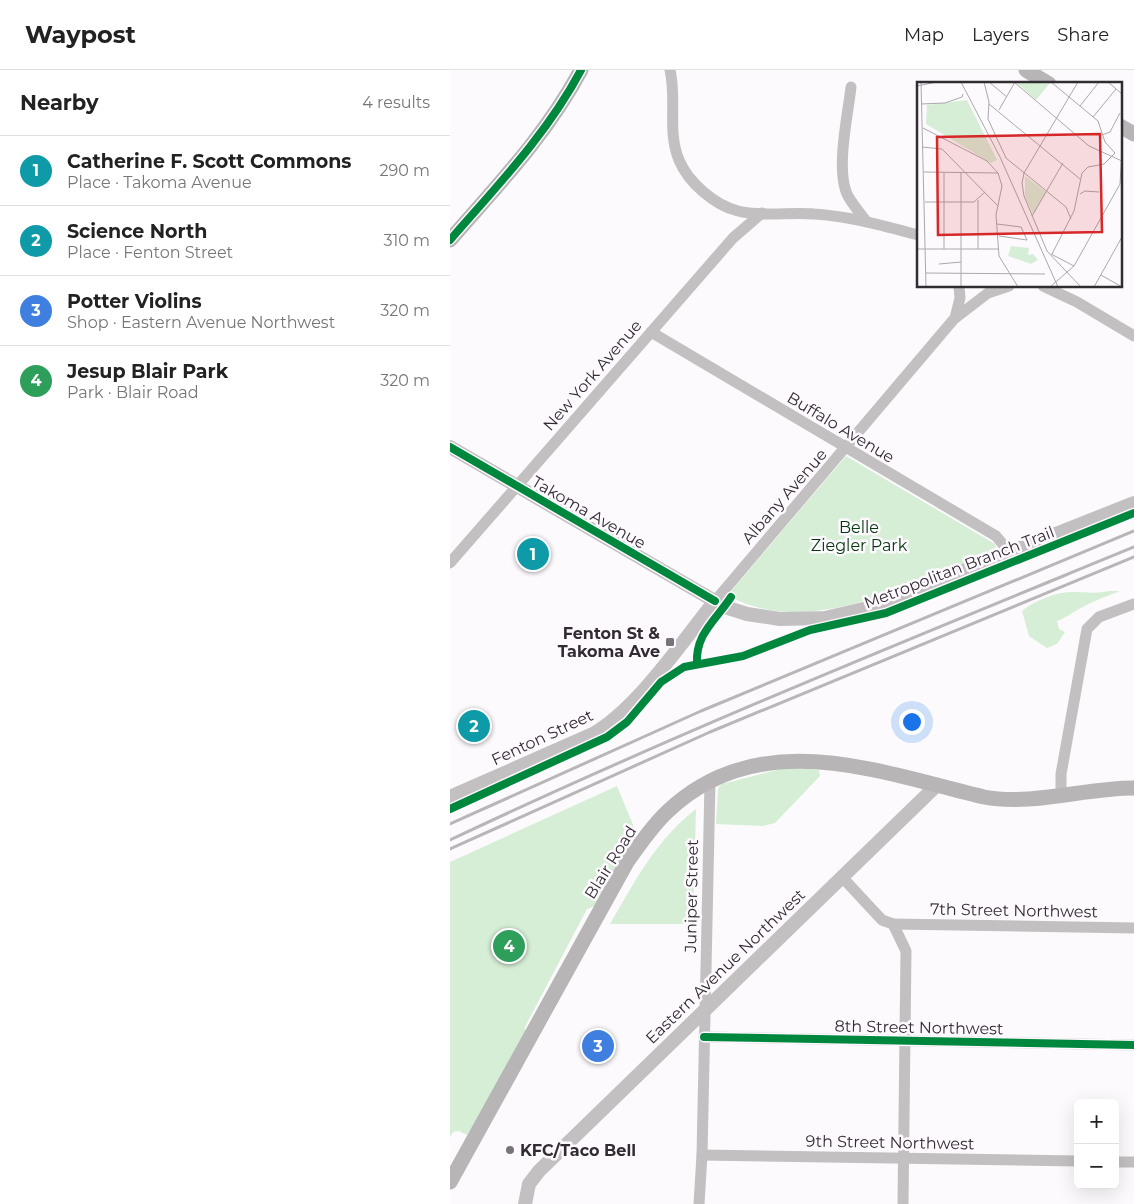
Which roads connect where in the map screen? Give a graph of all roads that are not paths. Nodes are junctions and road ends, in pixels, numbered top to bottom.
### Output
1 (581, 70) edge
2 (670, 70) edge
3 (1026, 70) edge
4 (1047, 82) edge
5 (851, 87) dead end
6 (1122, 127) edge
7 (1134, 134) edge
8 (762, 213) junction
9 (866, 221) junction
10 (917, 235) edge
11 (450, 240) edge
12 (959, 288) edge
13 (1004, 288) edge
14 (1047, 288) edge
15 (954, 319) junction
16 (651, 332) junction
17 (1134, 336) edge
18 (450, 447) edge
19 (846, 448) junction
20 (518, 486) junction
21 (1134, 504) edge
22 (1011, 554) junction
23 (450, 563) edge
24 (715, 601) junction
25 (1134, 604) edge
26 (710, 782) junction
27 (936, 786) junction
28 (1134, 788) edge
29 (1061, 794) junction
30 (450, 796) edge
31 (842, 877) junction
32 (893, 924) junction
33 (1134, 928) edge
34 (705, 1010) junction
35 (704, 1037) junction
36 (906, 1041) junction
37 (1134, 1045) edge
38 (702, 1155) junction
39 (904, 1158) junction
40 (1074, 1161) edge
41 (1119, 1162) edge
42 (1134, 1162) edge
43 (450, 1182) edge
44 (525, 1204) edge
45 (699, 1204) edge
46 (903, 1204) edge

1 - 11 main road
2 - 8 street
3 - 4 main road
5 - 9 street
6 - 7 main road
8 - 9 street
8 - 16 street, New York Avenue
9 - 10 street
12 - 15 street, Albany Avenue
13 - 15 street, Albany Avenue
14 - 17 street
15 - 19 street, Albany Avenue
16 - 19 street, Buffalo Avenue
16 - 20 street, New York Avenue
18 - 20 street, Takoma Avenue
19 - 22 street, Buffalo Avenue
19 - 24 street, Albany Avenue
20 - 23 street, New York Avenue
20 - 24 street, Takoma Avenue
21 - 22 street, Takoma Avenue
22 - 24 street, Takoma Avenue
24 - 30 street, Fenton Street
25 - 29 street
26 - 27 main road, Blair Road
26 - 34 street, Juniper Street
26 - 43 main road, Blair Road
27 - 29 main road, Blair Road
27 - 31 street, Eastern Avenue Northwest
28 - 29 main road, Blair Road
31 - 32 street
31 - 34 street, Eastern Avenue Northwest
32 - 33 street, 7th Street Northwest
32 - 36 street
34 - 35 street, Juniper Street
34 - 44 street, Eastern Avenue Northwest
35 - 36 street, 8th Street Northwest
35 - 38 street, Juniper Street
36 - 37 street, 8th Street Northwest
36 - 39 street
38 - 39 street, 9th Street Northwest
38 - 45 street, Juniper Street
39 - 40 street, 9th Street Northwest
39 - 46 street
41 - 42 street

